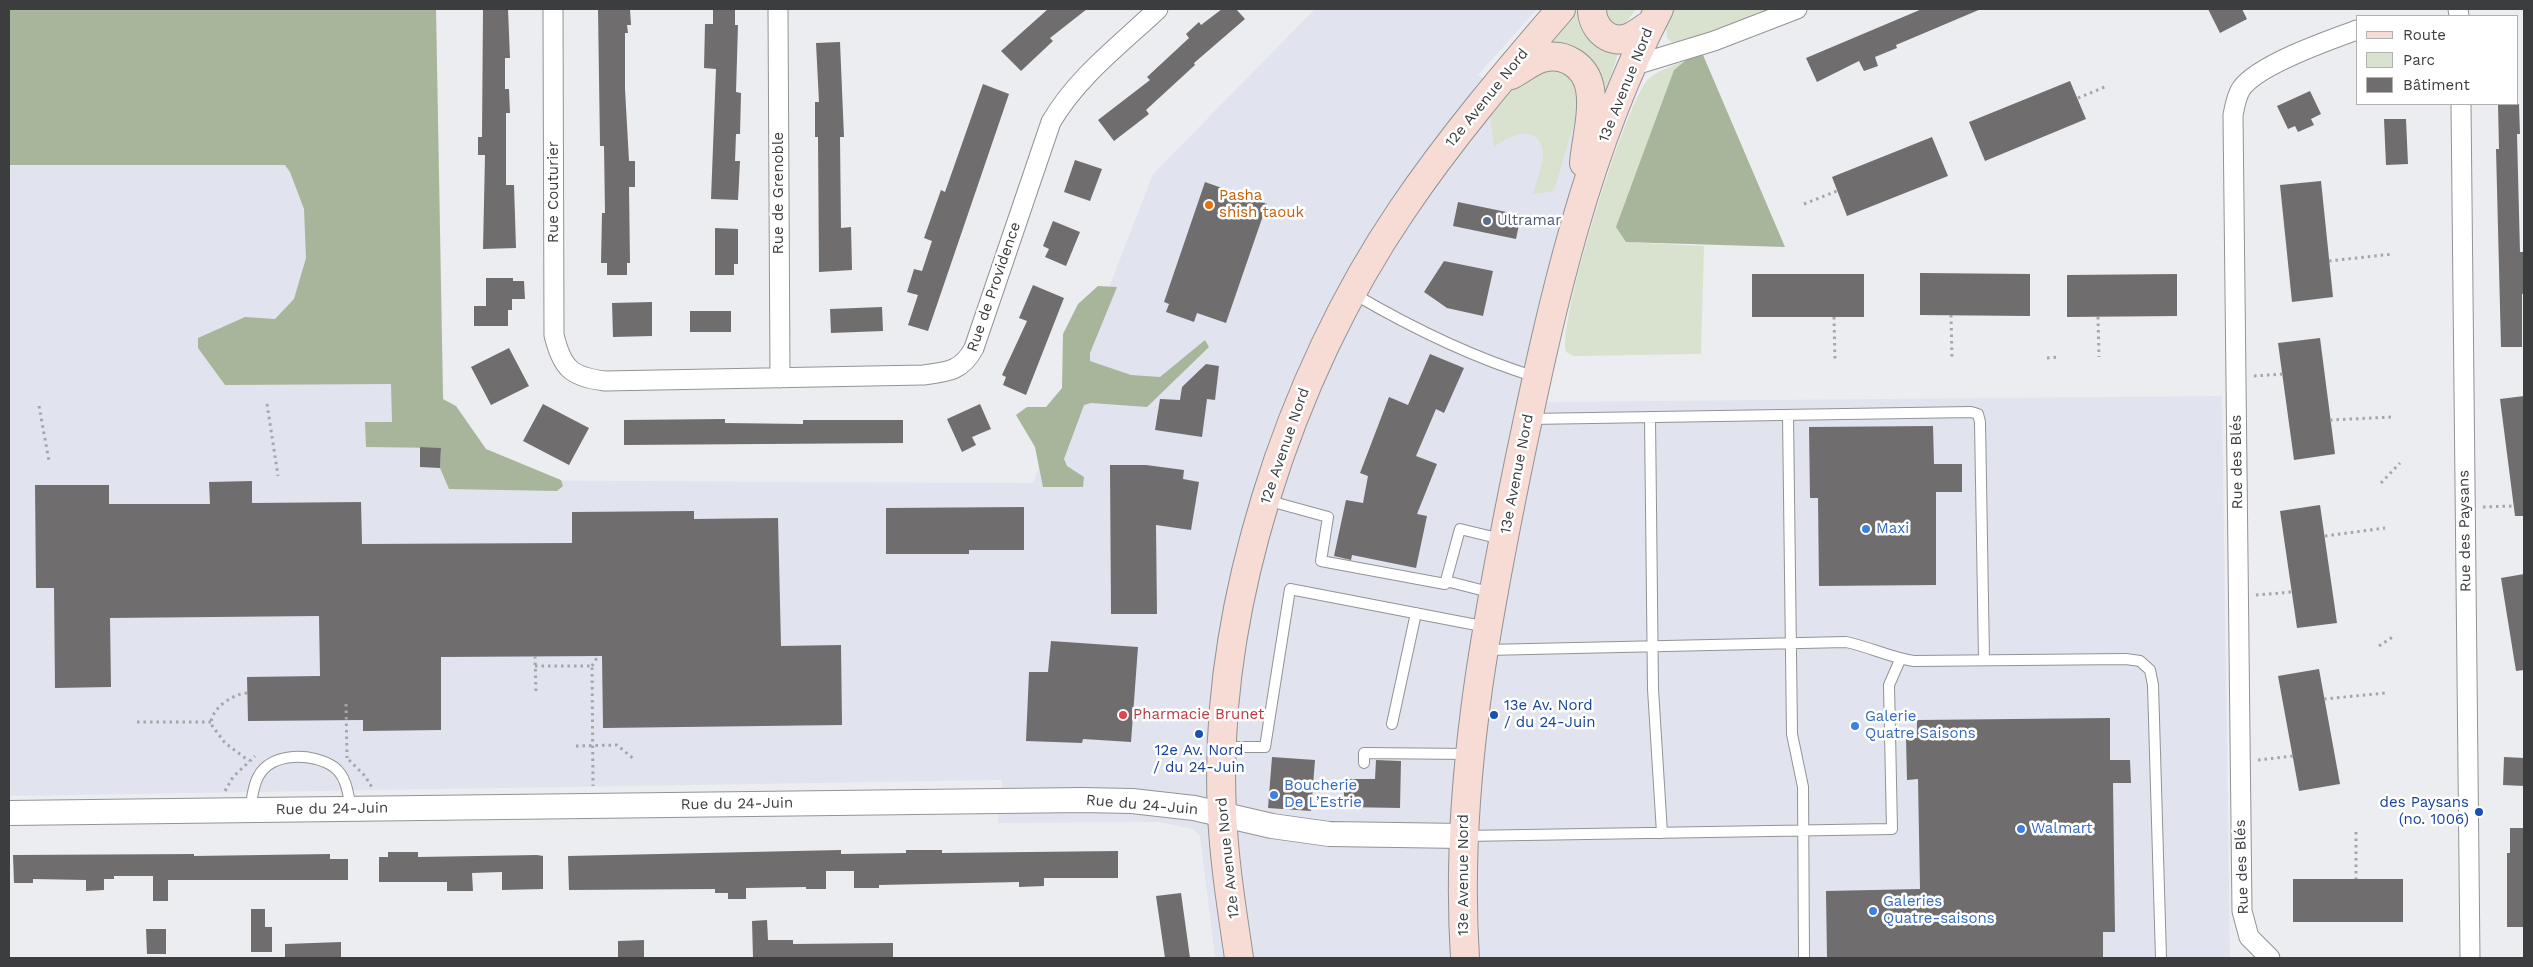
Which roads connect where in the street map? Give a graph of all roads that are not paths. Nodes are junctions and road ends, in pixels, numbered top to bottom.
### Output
1 (553, 9) edge
2 (778, 9) edge
3 (1158, 9) edge
4 (1561, 9) edge
5 (1592, 9) edge
6 (1797, 9) edge
7 (1655, 16) edge
8 (2356, 30) edge
9 (1632, 66) junction
10 (1494, 86) junction
11 (2461, 105) edge
12 (1578, 211) junction
13 (1352, 293) junction
14 (570, 371) joint
15 (1537, 377) junction
16 (780, 378) junction
17 (1788, 415) junction
18 (1650, 417) junction
19 (1528, 419) junction
20 (1266, 500) junction
21 (1504, 540) junction
22 (1446, 581) junction
23 (1494, 593) junction
24 (1416, 613) junction
25 (1486, 639) junction
26 (1790, 645) junction
27 (1653, 648) junction
28 (1984, 659) junction
29 (1900, 660) junction
30 (1392, 724) dead end
31 (1223, 747) junction
32 (1469, 754) junction
33 (1364, 763) dead end
34 (351, 809) junction
35 (250, 810) junction
36 (9, 813) edge
37 (1222, 814) junction
38 (1803, 831) junction
39 (1662, 833) junction
40 (1463, 836) junction
41 (1239, 958) edge
42 (1465, 958) edge
43 (1804, 958) edge
44 (2161, 958) edge
45 (2270, 958) edge
46 (2470, 958) edge

1 - 14 street, Rue Couturier
2 - 16 street, Rue de Grenoble
3 - 16 street, Rue de Providence
4 - 10 main road, 12e Avenue Nord
5 - 7 main road
6 - 9 street
7 - 9 main road, 13e Avenue Nord
8 - 45 street, Rue des Blés
9 - 12 main road, 13e Avenue Nord
10 - 12 main road
10 - 13 main road, 12e Avenue Nord
11 - 46 street, Rue des Paysans
12 - 15 main road, 13e Avenue Nord
13 - 15 lane
13 - 20 main road, 12e Avenue Nord
14 - 16 street, Rue de Providence
15 - 19 main road, 13e Avenue Nord
17 - 18 lane
17 - 26 lane
17 - 28 lane
18 - 19 lane
18 - 27 lane
19 - 21 main road, 13e Avenue Nord
20 - 22 lane
20 - 31 main road, 12e Avenue Nord
21 - 22 lane
21 - 23 main road, 13e Avenue Nord
22 - 23 lane
23 - 25 main road, 13e Avenue Nord
24 - 25 lane
24 - 30 lane
24 - 31 lane
25 - 27 lane
25 - 32 main road, 13e Avenue Nord
26 - 27 lane
26 - 29 lane
26 - 38 lane
27 - 39 lane
28 - 29 lane
28 - 44 lane
29 - 38 lane
31 - 37 main road, 12e Avenue Nord
32 - 33 lane
32 - 40 main road, 13e Avenue Nord
34 - 35 street, Rue du 24-Juin
34 - 35 lane
34 - 37 street, Rue du 24-Juin
35 - 36 street, Rue du 24-Juin
37 - 40 street, Rue du 24-Juin
37 - 41 main road, 12e Avenue Nord
38 - 39 lane
38 - 43 lane
39 - 40 lane
40 - 42 main road, 13e Avenue Nord

